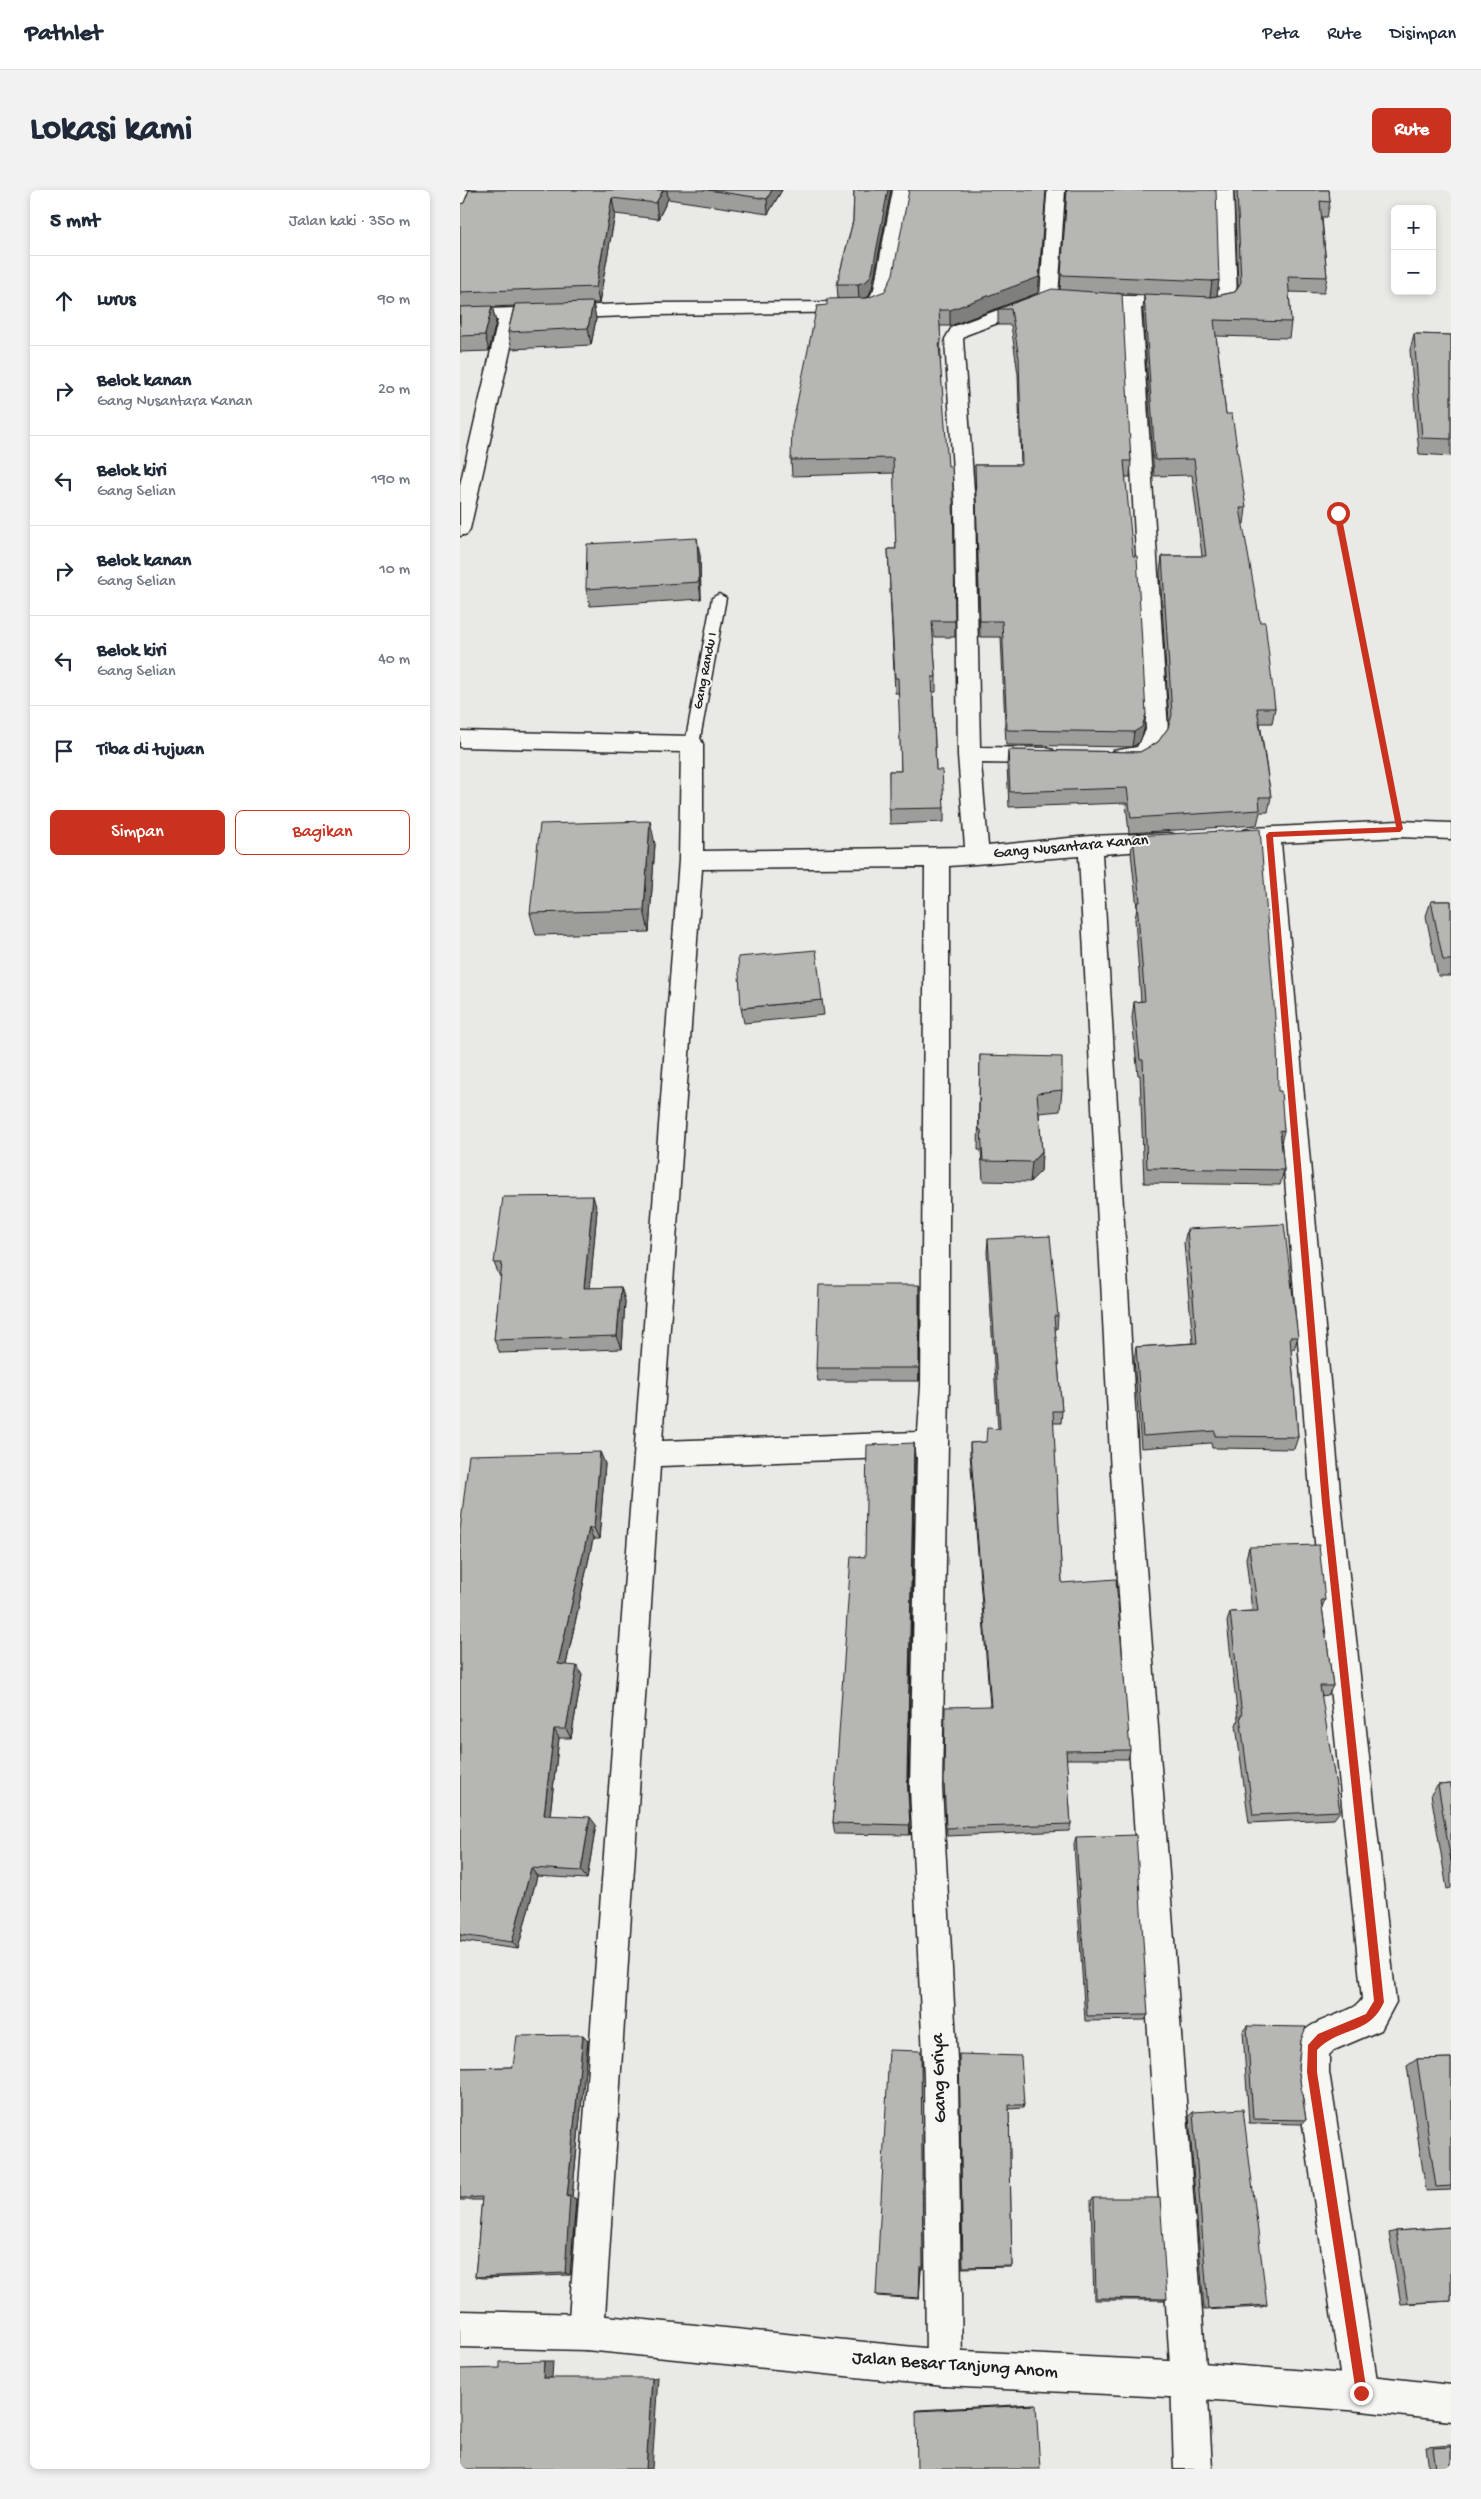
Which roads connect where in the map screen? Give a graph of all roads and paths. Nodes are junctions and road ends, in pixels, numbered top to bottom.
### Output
1 (467, 190) edge
2 (902, 190) edge
3 (1056, 190) edge
4 (1224, 190) edge
5 (460, 214) edge
6 (1049, 296) junction
7 (1130, 303) junction
8 (509, 315) junction
9 (460, 316) edge
10 (1338, 513) dead end
11 (460, 529) edge
12 (719, 598) dead end
13 (460, 739) edge
14 (692, 744) junction
15 (969, 755) junction
16 (1069, 756) edge
17 (1099, 756) edge
18 (1400, 829) junction
19 (1451, 831) edge
20 (1269, 835) junction
21 (1229, 837) edge
22 (1190, 840) edge
23 (1090, 846) junction
24 (977, 856) junction
25 (937, 858) junction
26 (691, 860) junction
27 (932, 1444) junction
28 (647, 1454) junction
29 (460, 2329) edge
30 (586, 2332) junction
31 (944, 2368) junction
32 (1189, 2380) junction
33 (1361, 2393) junction
34 (1451, 2404) edge
35 (1193, 2469) edge

1 - 5 street
2 - 8 street
3 - 6 street
4 - 7 street
6 - 7 street
6 - 15 street
7 - 17 street
8 - 9 street
8 - 11 street
10 - 18 path
12 - 14 lane, Gang Randu I
13 - 14 street
14 - 26 street
15 - 16 street
15 - 24 street
18 - 19 street
18 - 20 street
20 - 21 street
20 - 33 street
22 - 23 street, Gang Nusantara Kanan
23 - 24 street, Gang Nusantara Kanan
23 - 32 street
24 - 25 street, Gang Nusantara Kanan
25 - 26 street, Gang Nusantara Kanan
25 - 27 street, Gang Griya
26 - 28 street
27 - 28 street
27 - 31 street, Gang Griya
28 - 30 street
29 - 30 street, Jalan Besar Tanjung Anom
30 - 31 street, Jalan Besar Tanjung Anom
31 - 32 street, Jalan Besar Tanjung Anom
32 - 33 street, Jalan Besar Tanjung Anom
32 - 35 street
33 - 34 street, Jalan Besar Tanjung Anom

